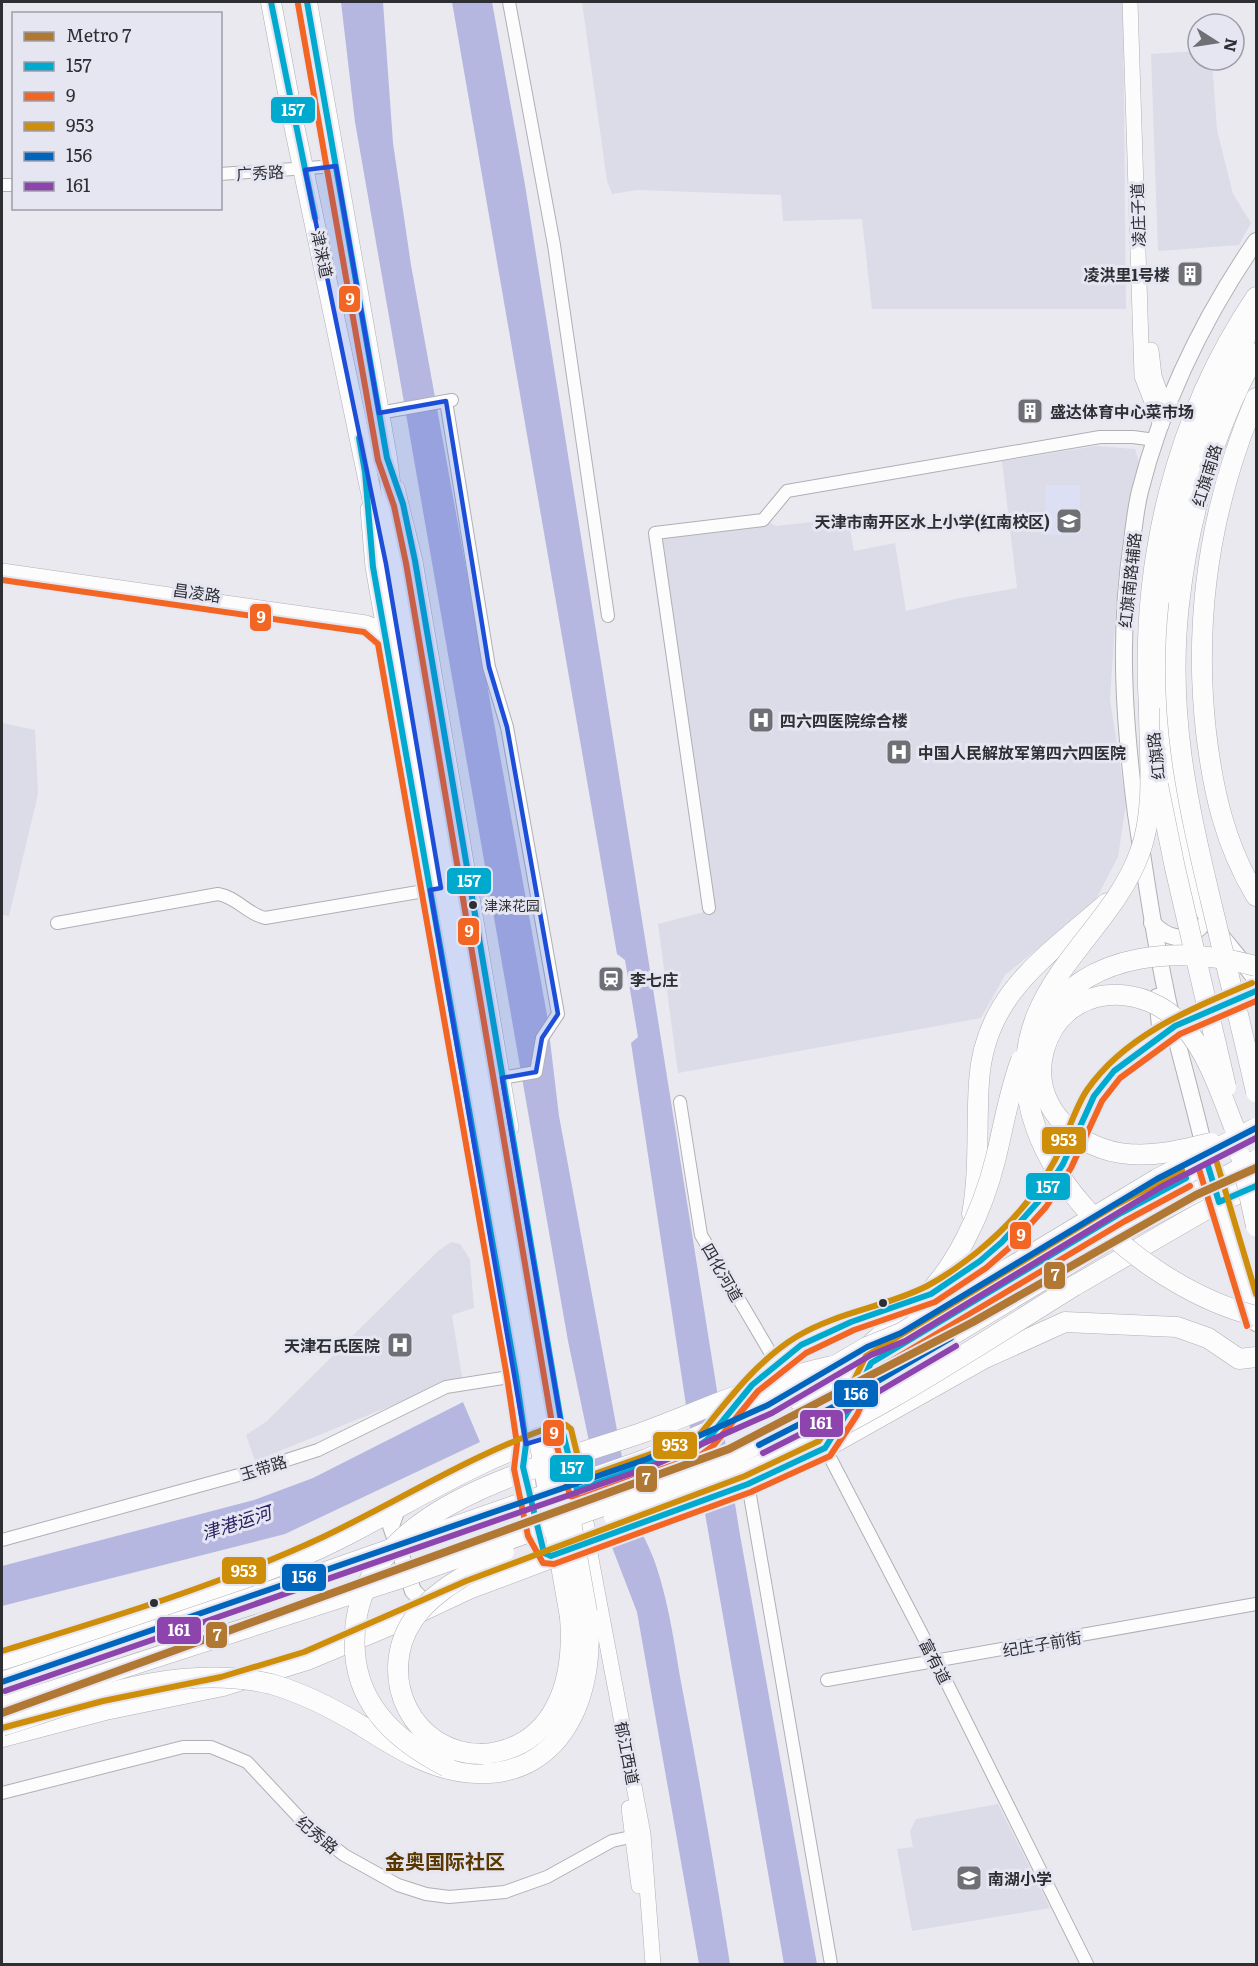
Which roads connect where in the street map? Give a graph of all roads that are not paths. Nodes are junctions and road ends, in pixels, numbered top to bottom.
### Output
1 (271, 2) edge
2 (307, 2) edge
3 (509, 2) edge
4 (1130, 2) edge
5 (1140, 2) edge
6 (336, 166) junction
7 (304, 170) junction
8 (222, 174) edge
9 (1257, 241) edge
10 (1257, 297) edge
11 (1257, 326) edge
12 (1257, 353) edge
13 (1257, 376) edge
14 (1257, 398) edge
15 (379, 413) junction
16 (1161, 425) junction
17 (1221, 427) junction
18 (387, 458) junction
19 (365, 472) junction
20 (393, 562) junction
21 (2, 563) edge
22 (2, 571) edge
23 (376, 589) junction
24 (1179, 604) joint
25 (608, 616) dead end
26 (386, 640) junction
27 (1149, 708) junction
28 (1165, 740) junction
29 (1126, 743) junction
30 (470, 882) junction
31 (430, 890) junction
32 (1116, 895) junction
33 (1257, 896) edge
34 (709, 908) dead end
35 (1202, 912) junction
36 (57, 923) dead end
37 (1152, 923) junction
38 (1257, 966) edge
39 (1257, 980) edge
40 (1257, 991) edge
41 (1168, 1031) junction
42 (506, 1077) junction
43 (1257, 1092) edge
44 (680, 1102) dead end
45 (1244, 1130) edge
46 (1257, 1160) edge
47 (1257, 1168) edge
48 (1214, 1173) junction
49 (1257, 1186) edge
50 (1219, 1202) junction
51 (970, 1225) junction
52 (1257, 1226) edge
53 (1257, 1316) edge
54 (1257, 1323) edge
55 (869, 1355) junction
56 (1257, 1357) edge
57 (776, 1363) junction
58 (837, 1365) junction
59 (516, 1376) junction
60 (800, 1402) junction
61 (563, 1433) junction
62 (526, 1444) junction
63 (825, 1448) junction
64 (748, 1484) junction
65 (583, 1488) junction
66 (383, 1523) junction
67 (2, 1540) edge
68 (587, 1544) junction
69 (504, 1552) junction
70 (551, 1556) junction
71 (406, 1585) junction
72 (436, 1604) junction
73 (1257, 1604) edge
74 (405, 1619) junction
75 (2, 1660) edge
76 (936, 1661) junction
77 (827, 1680) dead end
78 (2, 1682) edge
79 (2, 1707) edge
80 (2, 1726) edge
81 (2, 1737) edge
82 (447, 1767) junction
83 (2, 1793) edge
84 (638, 1836) junction
85 (645, 1965) edge
86 (653, 1965) edge
87 (831, 1965) edge
88 (1087, 1965) edge

1 - 7 main road, 津涞道
2 - 6 main road, 津涞道
3 - 25 street
4 - 16 street, 凌庄子道
5 - 16 street, 凌庄子道
6 - 7 street, 广秀路
6 - 15 main road, 津涞道
7 - 8 street, 广秀路
7 - 19 main road, 津涞道
9 - 16 main road, 红旗南路辅路
10 - 27 main road, 红旗路
11 - 28 main road
12 - 17 main road, 红旗南路
13 - 17 main road
14 - 33 main road
15 - 18 main road, 津涞道
15 - 42 street
16 - 29 main road, 红旗南路辅路
16 - 34 street
17 - 24 main road, 红旗南路
18 - 20 main road, 津涞道
18 - 30 street, 津涞道
19 - 20 main road, 津涞道
19 - 23 street, 津涞道
20 - 69 main road, bridge
20 - 82 main road, bridge
21 - 23 street, 昌凌路
22 - 26 street, 昌凌路
23 - 26 street, 津涞道
24 - 43 main road, 红旗路, bridge
26 - 31 street, 津涞道
27 - 32 main road, bridge
27 - 45 main road, 红旗路, bridge
28 - 29 main road
28 - 35 main road
29 - 37 main road, 红旗南路辅路
30 - 31 street
30 - 42 street, 津涞道
31 - 36 street
31 - 59 street, 津涞道
32 - 51 main road, bridge
32 - 53 main road, bridge
35 - 37 main road
35 - 39 main road
37 - 41 main road, 红旗南路辅路
38 - 51 main road, bridge
40 - 41 main road
41 - 48 main road, 红旗南路辅路
41 - 57 main road
42 - 61 street, 津涞道
44 - 57 street, 四化河道
45 - 45 main road, bridge
45 - 52 main road, 红旗路, bridge
45 - 55 main road, bridge
46 - 48 main road, bridge
47 - 48 main road, bridge
48 - 50 main road, 红旗南路辅路
48 - 55 main road
48 - 71 main road, bridge
49 - 50 main road
50 - 54 main road, 红旗南路辅路
50 - 69 main road, bridge
51 - 55 main road, bridge
55 - 58 main road, bridge
55 - 60 main road
55 - 63 main road
56 - 63 main road
57 - 60 street, 富有道
57 - 65 main road, bridge
58 - 78 main road, bridge
58 - 82 main road, bridge
59 - 62 street, 津涞道
59 - 67 street, 玉带路
60 - 63 street, 富有道
61 - 62 main road
61 - 65 main road
62 - 66 main road
62 - 70 main road
63 - 64 main road
63 - 76 street, 富有道
64 - 68 main road
64 - 87 street
65 - 68 main road
66 - 71 main road
66 - 75 main road
68 - 70 main road
68 - 84 street, 郁江西道
69 - 71 main road, bridge
70 - 72 main road
71 - 72 main road
71 - 74 main road
71 - 79 main road, bridge
72 - 74 main road
73 - 76 street, 纪庄子前街
74 - 81 main road
76 - 77 street, 纪庄子前街
76 - 88 street, 富有道
80 - 82 main road, bridge
83 - 84 street, 纪秀路
84 - 85 street, 郁江西道
84 - 86 street, 郁江西道

